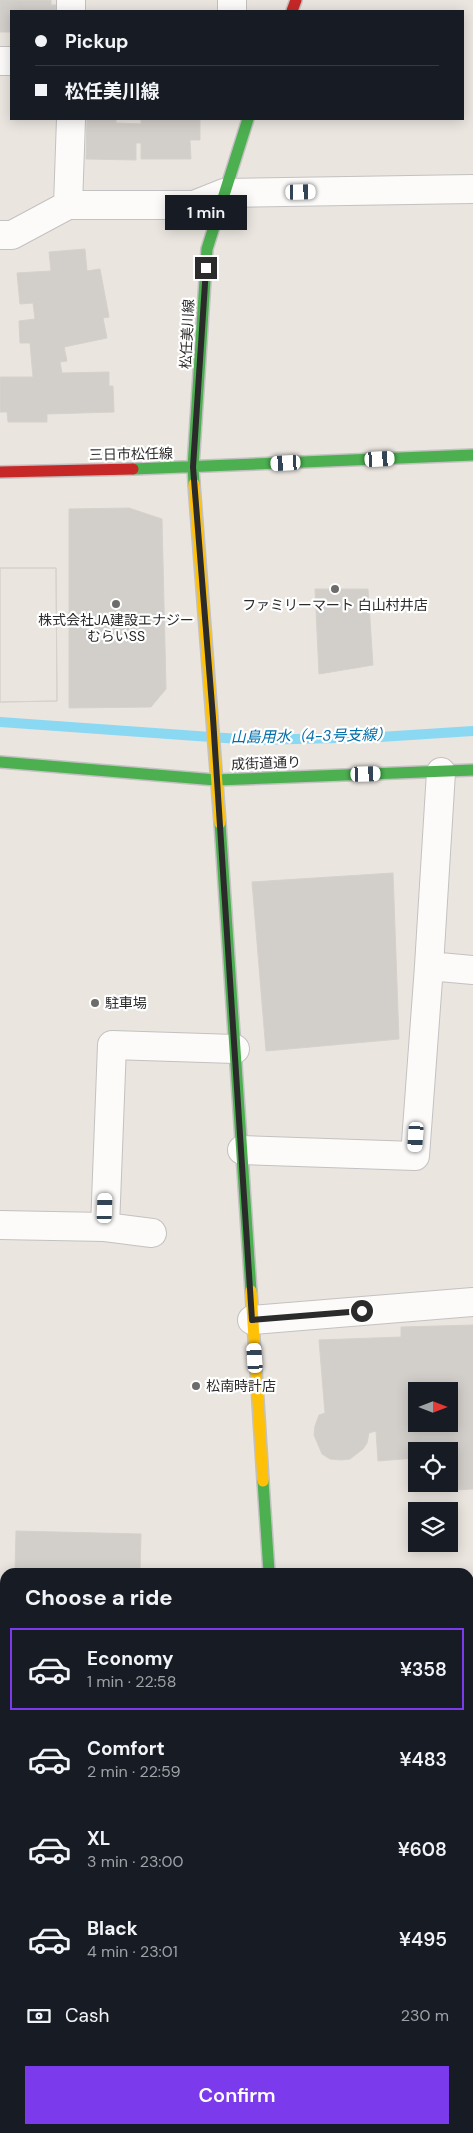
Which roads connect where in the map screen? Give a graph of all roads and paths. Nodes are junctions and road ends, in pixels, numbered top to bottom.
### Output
1 (70, 120) edge
2 (248, 120) edge
3 (473, 189) edge
4 (224, 193) junction
5 (68, 205) junction
6 (0, 235) edge
7 (473, 454) edge
8 (193, 467) junction
9 (0, 472) edge
10 (0, 762) edge
11 (473, 770) edge
12 (441, 772) junction
13 (216, 780) junction
14 (429, 966) junction
15 (473, 970) edge
16 (236, 1049) junction
17 (242, 1150) junction
18 (0, 1225) edge
19 (104, 1227) junction
20 (152, 1233) dead end
21 (473, 1302) edge
22 (252, 1320) junction
23 (269, 1568) edge

1 - 5 street
2 - 4 street, 松任美川線
3 - 4 street
4 - 5 street
4 - 8 street, 松任美川線
5 - 6 street
7 - 8 street, 三日市松任線
8 - 9 street, 三日市松任線
8 - 13 street, 松任美川線
10 - 13 street, 成街道通り
11 - 12 street, 成街道通り
12 - 13 street, 成街道通り
12 - 14 street
13 - 16 street, 松任美川線
14 - 15 street
14 - 17 street
16 - 17 street, 松任美川線
16 - 19 street
17 - 22 street, 松任美川線
18 - 19 street
19 - 20 street
21 - 22 street
22 - 23 street, 松任美川線

